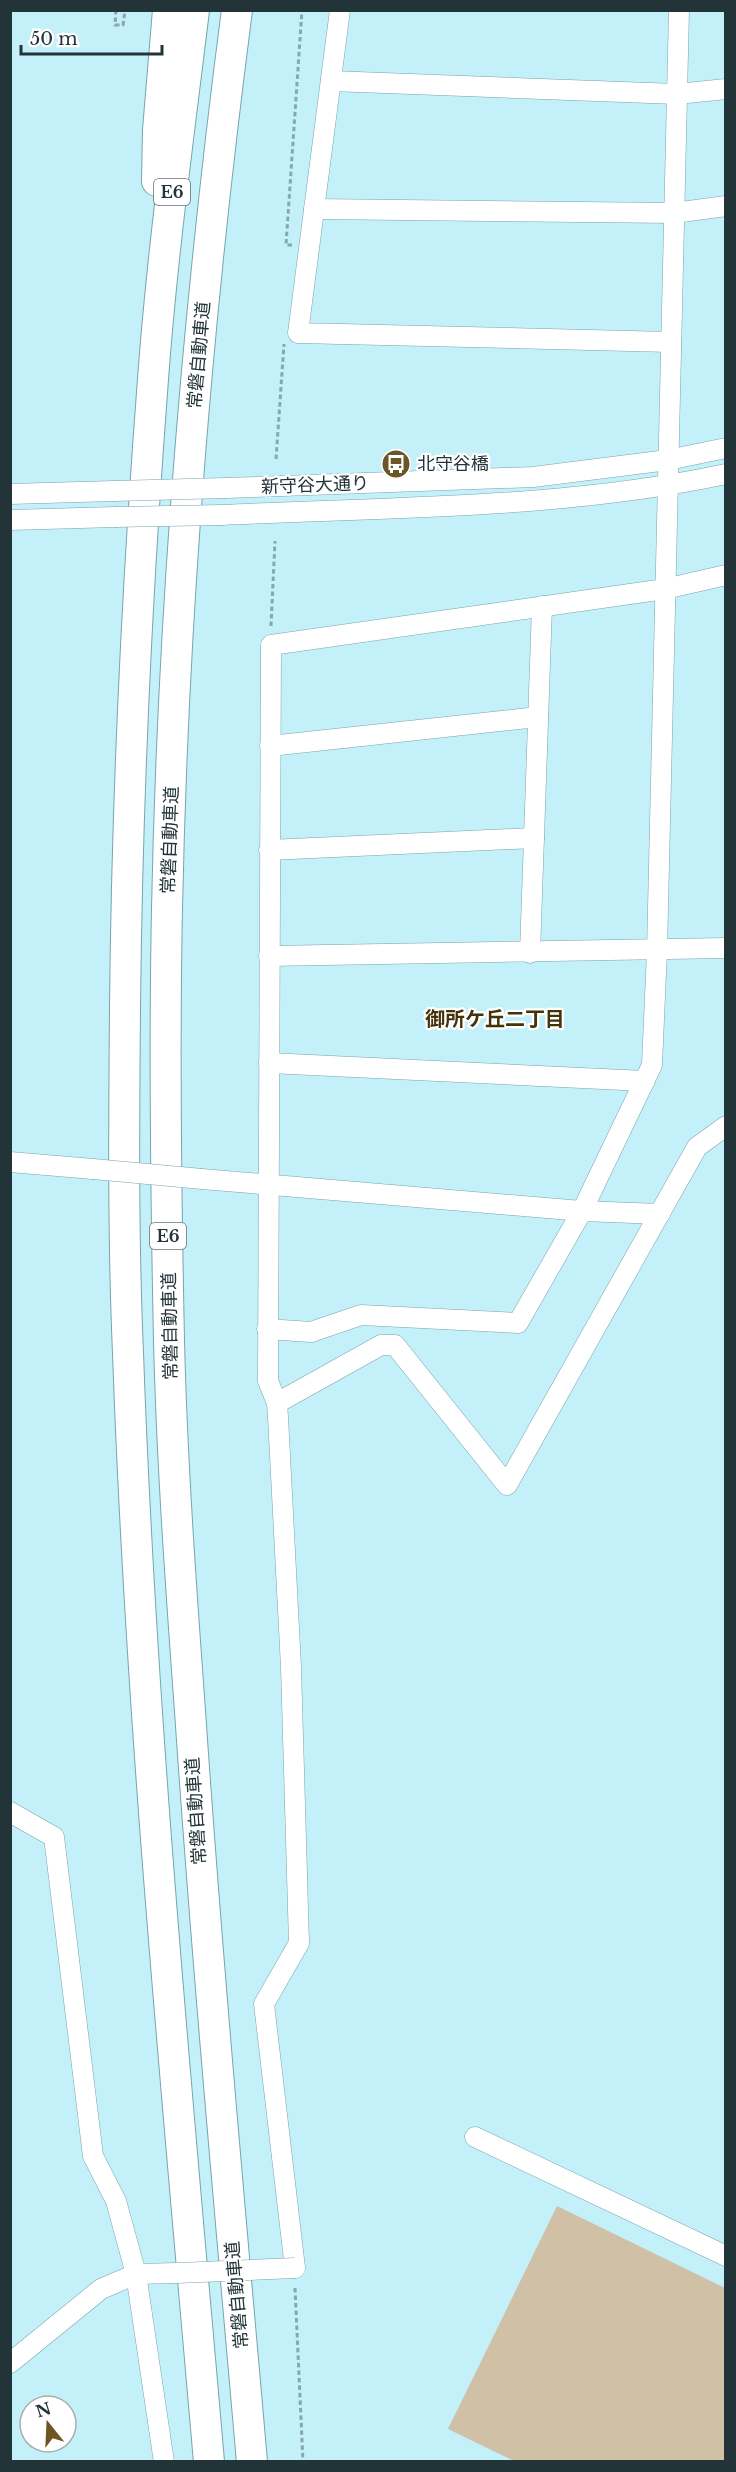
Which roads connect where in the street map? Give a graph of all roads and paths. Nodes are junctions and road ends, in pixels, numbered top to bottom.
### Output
1 (116, 10) edge
2 (125, 10) edge
3 (168, 10) edge
4 (194, 10) edge
5 (237, 10) edge
6 (302, 10) edge
7 (340, 10) edge
8 (679, 10) edge
9 (331, 81) junction
10 (726, 89) edge
11 (677, 94) junction
12 (726, 206) edge
13 (314, 209) junction
14 (674, 213) junction
15 (295, 246) dead end
16 (298, 333) junction
17 (671, 342) junction
18 (153, 373) junction
19 (726, 448) edge
20 (276, 459) dead end
21 (669, 460) junction
22 (726, 474) edge
23 (667, 486) junction
24 (10, 494) edge
25 (10, 520) edge
26 (276, 541) dead end
27 (726, 575) edge
28 (665, 589) junction
29 (542, 606) junction
30 (271, 645) junction
31 (538, 717) junction
32 (270, 746) junction
33 (534, 838) junction
34 (269, 850) junction
35 (726, 948) edge
36 (657, 951) junction
37 (530, 952) junction
38 (269, 956) junction
39 (268, 1063) junction
40 (645, 1081) junction
41 (726, 1126) edge
42 (10, 1162) edge
43 (269, 1183) junction
44 (582, 1211) junction
45 (660, 1214) junction
46 (267, 1329) junction
47 (277, 1403) junction
48 (14, 1821) edge
49 (475, 2137) dead end
50 (726, 2256) edge
51 (295, 2268) junction
52 (136, 2274) junction
53 (10, 2363) edge
54 (164, 2462) edge
55 (209, 2462) edge
56 (252, 2462) edge
57 (303, 2462) edge

1 - 2 path
3 - 18 highway
4 - 18 highway, E6
5 - 56 highway, 常磐自動車道 / E6
6 - 15 path
7 - 9 street
8 - 11 street
9 - 11 street
9 - 13 street
10 - 11 street
11 - 14 street
12 - 14 street
13 - 14 street
13 - 16 street
14 - 17 street
16 - 17 street
16 - 20 path
17 - 21 street
18 - 55 highway, E6
19 - 21 street, 新守谷大通り
21 - 23 street
21 - 24 street, 新守谷大通り, bridge
22 - 23 street, 新守谷大通り
23 - 25 street, 新守谷大通り, bridge
23 - 28 street
26 - 30 path
27 - 28 street
28 - 29 street
28 - 36 street
29 - 30 street
29 - 31 street
30 - 32 street
31 - 32 street
31 - 33 street
32 - 34 street
33 - 34 street
33 - 37 street
34 - 38 street
35 - 36 street
36 - 37 street
36 - 40 street
37 - 38 street
38 - 39 street
39 - 40 street
39 - 43 street
40 - 44 street
41 - 45 street
42 - 43 street, bridge
43 - 44 street
43 - 46 street
44 - 45 street
44 - 46 street
45 - 47 street
46 - 47 street
47 - 51 street
48 - 52 street
49 - 50 street
51 - 52 street, bridge
51 - 57 path
52 - 53 street
52 - 54 street

